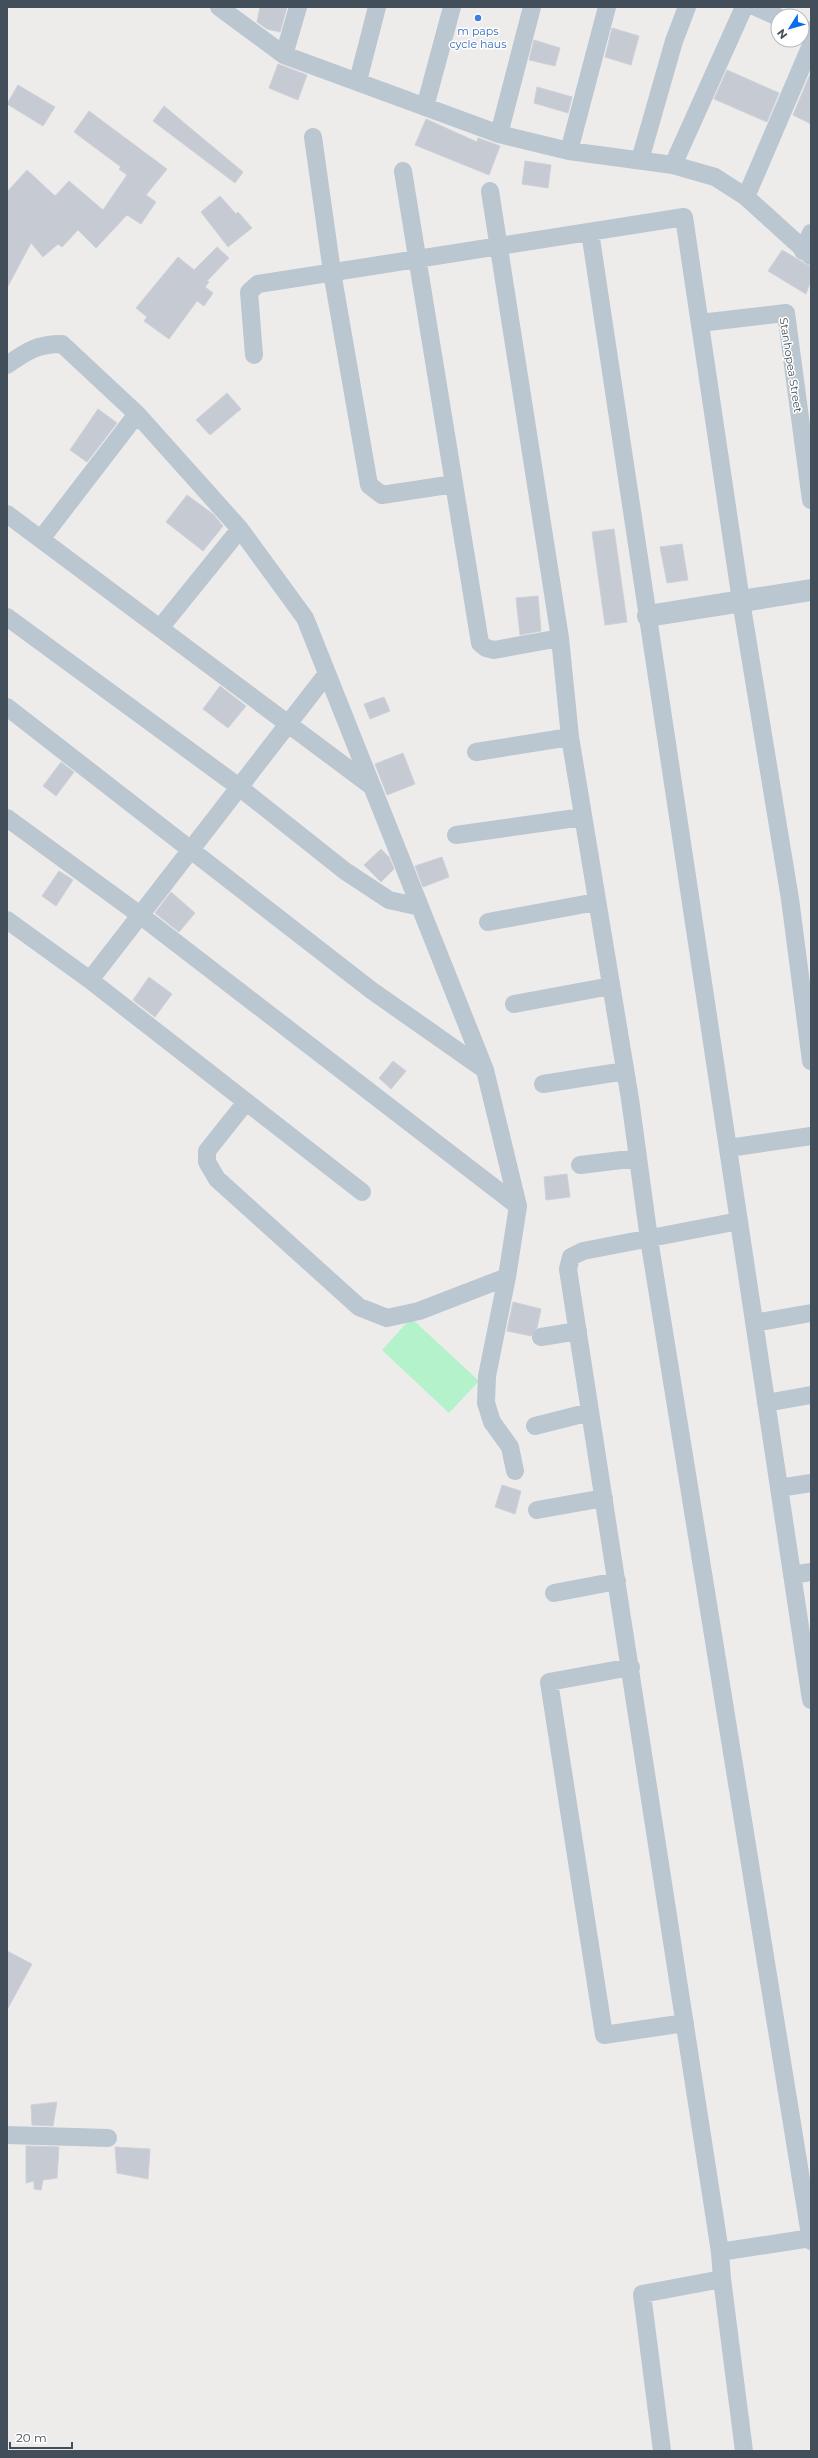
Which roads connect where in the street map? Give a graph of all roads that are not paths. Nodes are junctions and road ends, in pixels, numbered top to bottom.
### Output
1 (298, 7) edge
2 (377, 7) edge
3 (452, 7) edge
4 (532, 7) edge
5 (607, 7) edge
6 (687, 7) edge
7 (744, 7) edge
8 (756, 7) edge
9 (221, 8) edge
10 (770, 13) edge
11 (811, 45) edge
12 (284, 54) junction
13 (358, 81) junction
14 (425, 107) junction
15 (499, 134) junction
16 (313, 137) dead end
17 (569, 151) junction
18 (640, 160) junction
19 (673, 165) junction
20 (403, 171) dead end
21 (490, 191) dead end
22 (746, 197) junction
23 (590, 232) junction
24 (811, 233) edge
25 (499, 246) junction
26 (807, 254) edge
27 (417, 258) junction
28 (332, 272) junction
29 (700, 324) junction
30 (254, 355) dead end
31 (7, 364) edge
32 (137, 414) junction
33 (454, 484) junction
34 (811, 500) edge
35 (7, 514) edge
36 (240, 529) junction
37 (41, 539) junction
38 (811, 590) edge
39 (742, 601) junction
40 (648, 616) junction
41 (7, 617) edge
42 (160, 628) junction
43 (560, 638) junction
44 (326, 675) junction
45 (7, 707) edge
46 (288, 724) junction
47 (570, 737) junction
48 (476, 752) dead end
49 (371, 785) junction
50 (239, 787) junction
51 (583, 817) junction
52 (7, 818) edge
53 (456, 835) dead end
54 (191, 850) junction
55 (596, 902) junction
56 (420, 908) junction
57 (140, 915) junction
58 (7, 920) edge
59 (488, 922) dead end
60 (90, 980) junction
61 (610, 986) junction
62 (514, 1004) dead end
63 (811, 1061) edge
64 (485, 1070) junction
65 (625, 1071) junction
66 (543, 1084) dead end
67 (246, 1102) junction
68 (811, 1136) edge
69 (728, 1148) junction
70 (638, 1158) junction
71 (580, 1165) dead end
72 (362, 1192) dead end
73 (518, 1206) junction
74 (739, 1221) junction
75 (649, 1239) junction
76 (507, 1277) junction
77 (811, 1314) edge
78 (754, 1323) junction
79 (578, 1331) junction
80 (541, 1337) dead end
81 (811, 1395) edge
82 (766, 1403) junction
83 (590, 1412) junction
84 (534, 1426) dead end
85 (516, 1471) dead end
86 (811, 1484) edge
87 (779, 1488) junction
88 (604, 1498) junction
89 (537, 1510) dead end
90 (811, 1572) edge
91 (792, 1575) junction
92 (617, 1581) junction
93 (554, 1593) dead end
94 (808, 1658) edge
95 (631, 1667) junction
96 (811, 1700) edge
97 (685, 2023) junction
98 (7, 2135) edge
99 (108, 2138) dead end
100 (811, 2238) edge
101 (811, 2241) edge
102 (720, 2252) junction
103 (722, 2279) junction
104 (662, 2451) edge
105 (744, 2451) edge

1 - 12 street
2 - 13 street
3 - 14 street
4 - 15 street
5 - 17 street
6 - 18 street
7 - 19 street
8 - 10 street
9 - 12 street
11 - 22 street
12 - 13 street
13 - 14 street
14 - 15 street
15 - 17 street
16 - 28 street
17 - 18 street
18 - 19 street
19 - 22 street
20 - 27 street
21 - 25 street
22 - 26 street
23 - 25 street
23 - 29 street
23 - 40 street
24 - 26 street
25 - 27 street
25 - 43 street
27 - 28 street
27 - 33 street
28 - 30 street
28 - 33 street
29 - 34 street, Stanhopea Street
29 - 39 street
31 - 32 street
32 - 36 street
32 - 37 street
33 - 43 street
35 - 37 street
36 - 42 street
36 - 44 street
37 - 42 street
38 - 39 street
39 - 40 street
39 - 63 street
40 - 69 street
41 - 50 street
42 - 46 street
43 - 47 street
44 - 46 street
44 - 49 street
45 - 54 street
46 - 49 street
46 - 50 street
47 - 48 street
47 - 51 street
49 - 56 street
50 - 54 street
50 - 56 street
51 - 53 street
51 - 55 street
52 - 57 street
54 - 57 street
54 - 64 street
55 - 59 street
55 - 61 street
56 - 64 street
57 - 60 street
57 - 73 street
58 - 60 street
60 - 67 street
61 - 62 street
61 - 65 street
64 - 73 street
65 - 66 street
65 - 70 street
67 - 72 street
67 - 76 street
68 - 69 street
69 - 74 street
70 - 71 street
70 - 75 street
73 - 76 street
74 - 75 street
74 - 78 street
75 - 79 street
75 - 100 street
76 - 85 street
77 - 78 street
78 - 82 street
79 - 80 street
79 - 83 street
81 - 82 street
82 - 87 street
83 - 84 street
83 - 88 street
86 - 87 street
87 - 91 street
88 - 89 street
88 - 92 street
90 - 91 street
91 - 94 street
92 - 93 street
92 - 95 street
94 - 96 street
95 - 97 street
95 - 97 street
97 - 102 street
98 - 99 street
100 - 101 street
100 - 102 street
102 - 103 street
103 - 104 street
103 - 105 street

